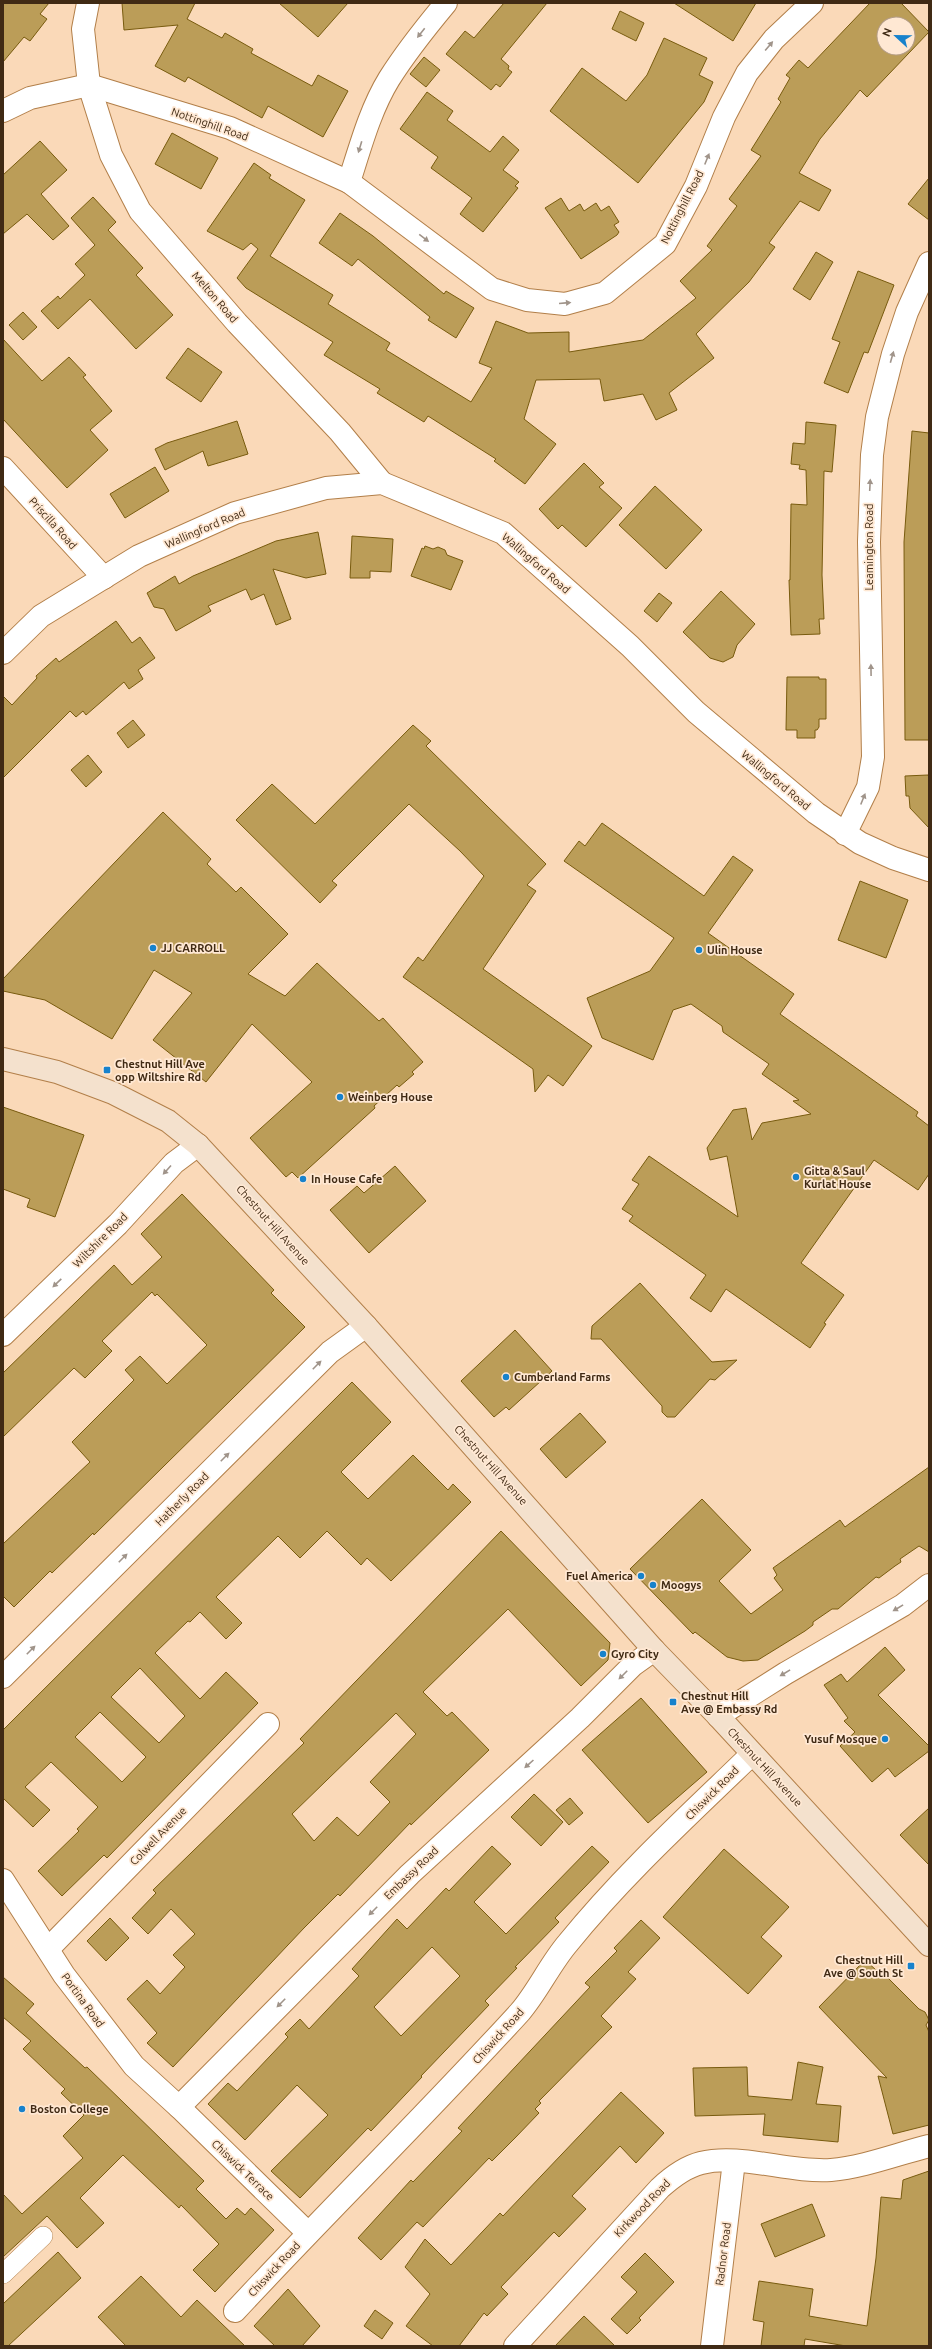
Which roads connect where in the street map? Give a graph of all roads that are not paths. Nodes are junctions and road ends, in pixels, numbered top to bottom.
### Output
1 (88, 3) edge
2 (446, 3) edge
3 (812, 3) edge
4 (89, 85) junction
5 (3, 111) edge
6 (349, 182) junction
7 (929, 263) edge
8 (3, 468) edge
9 (382, 483) junction
10 (104, 578) junction
11 (3, 653) edge
12 (845, 834) junction
13 (929, 870) edge
14 (3, 1059) edge
15 (198, 1146) junction
16 (366, 1326) junction
17 (3, 1335) edge
18 (929, 1585) edge
19 (654, 1650) junction
20 (3, 1678) edge
21 (718, 1716) junction
22 (268, 1724) dead end
23 (752, 1754) junction
24 (3, 1880) edge
25 (929, 1945) edge
26 (48, 1949) junction
27 (179, 2107) junction
28 (929, 2146) edge
29 (734, 2161) junction
30 (308, 2233) junction
31 (43, 2236) dead end
32 (3, 2274) edge
33 (236, 2310) dead end
34 (515, 2346) edge
35 (712, 2346) edge

1 - 4 street, Melton Road
2 -> 6 street
6 -> 3 street, Nottinghill Road
4 - 5 street
4 - 6 street, Nottinghill Road
4 - 9 street, Melton Road
12 -> 7 street, Leamington Road
8 - 10 street, Priscilla Road
9 - 10 street, Wallingford Road
9 - 12 street, Wallingford Road
10 - 11 street, Wallingford Road
12 - 13 street, Wallingford Road
14 - 15 main road, Chestnut Hill Avenue
15 - 16 main road, Chestnut Hill Avenue
15 -> 17 street, Wiltshire Road
16 - 19 main road, Chestnut Hill Avenue
20 -> 16 street, Hatherly Road
18 -> 21 street
19 - 21 main road, Chestnut Hill Avenue
19 -> 27 street, Embassy Road
21 - 23 main road, Chestnut Hill Avenue
22 - 26 street, Colwell Avenue
23 - 25 main road, Chestnut Hill Avenue
23 - 30 street, Chiswick Road
24 - 26 street, Portina Road
26 - 27 street, Portina Road
27 - 30 street, Chiswick Terrace
28 - 29 street, Kirkwood Road
29 - 34 street, Kirkwood Road
29 - 35 street, Radnor Road
30 - 33 street, Chiswick Road
31 - 32 street

